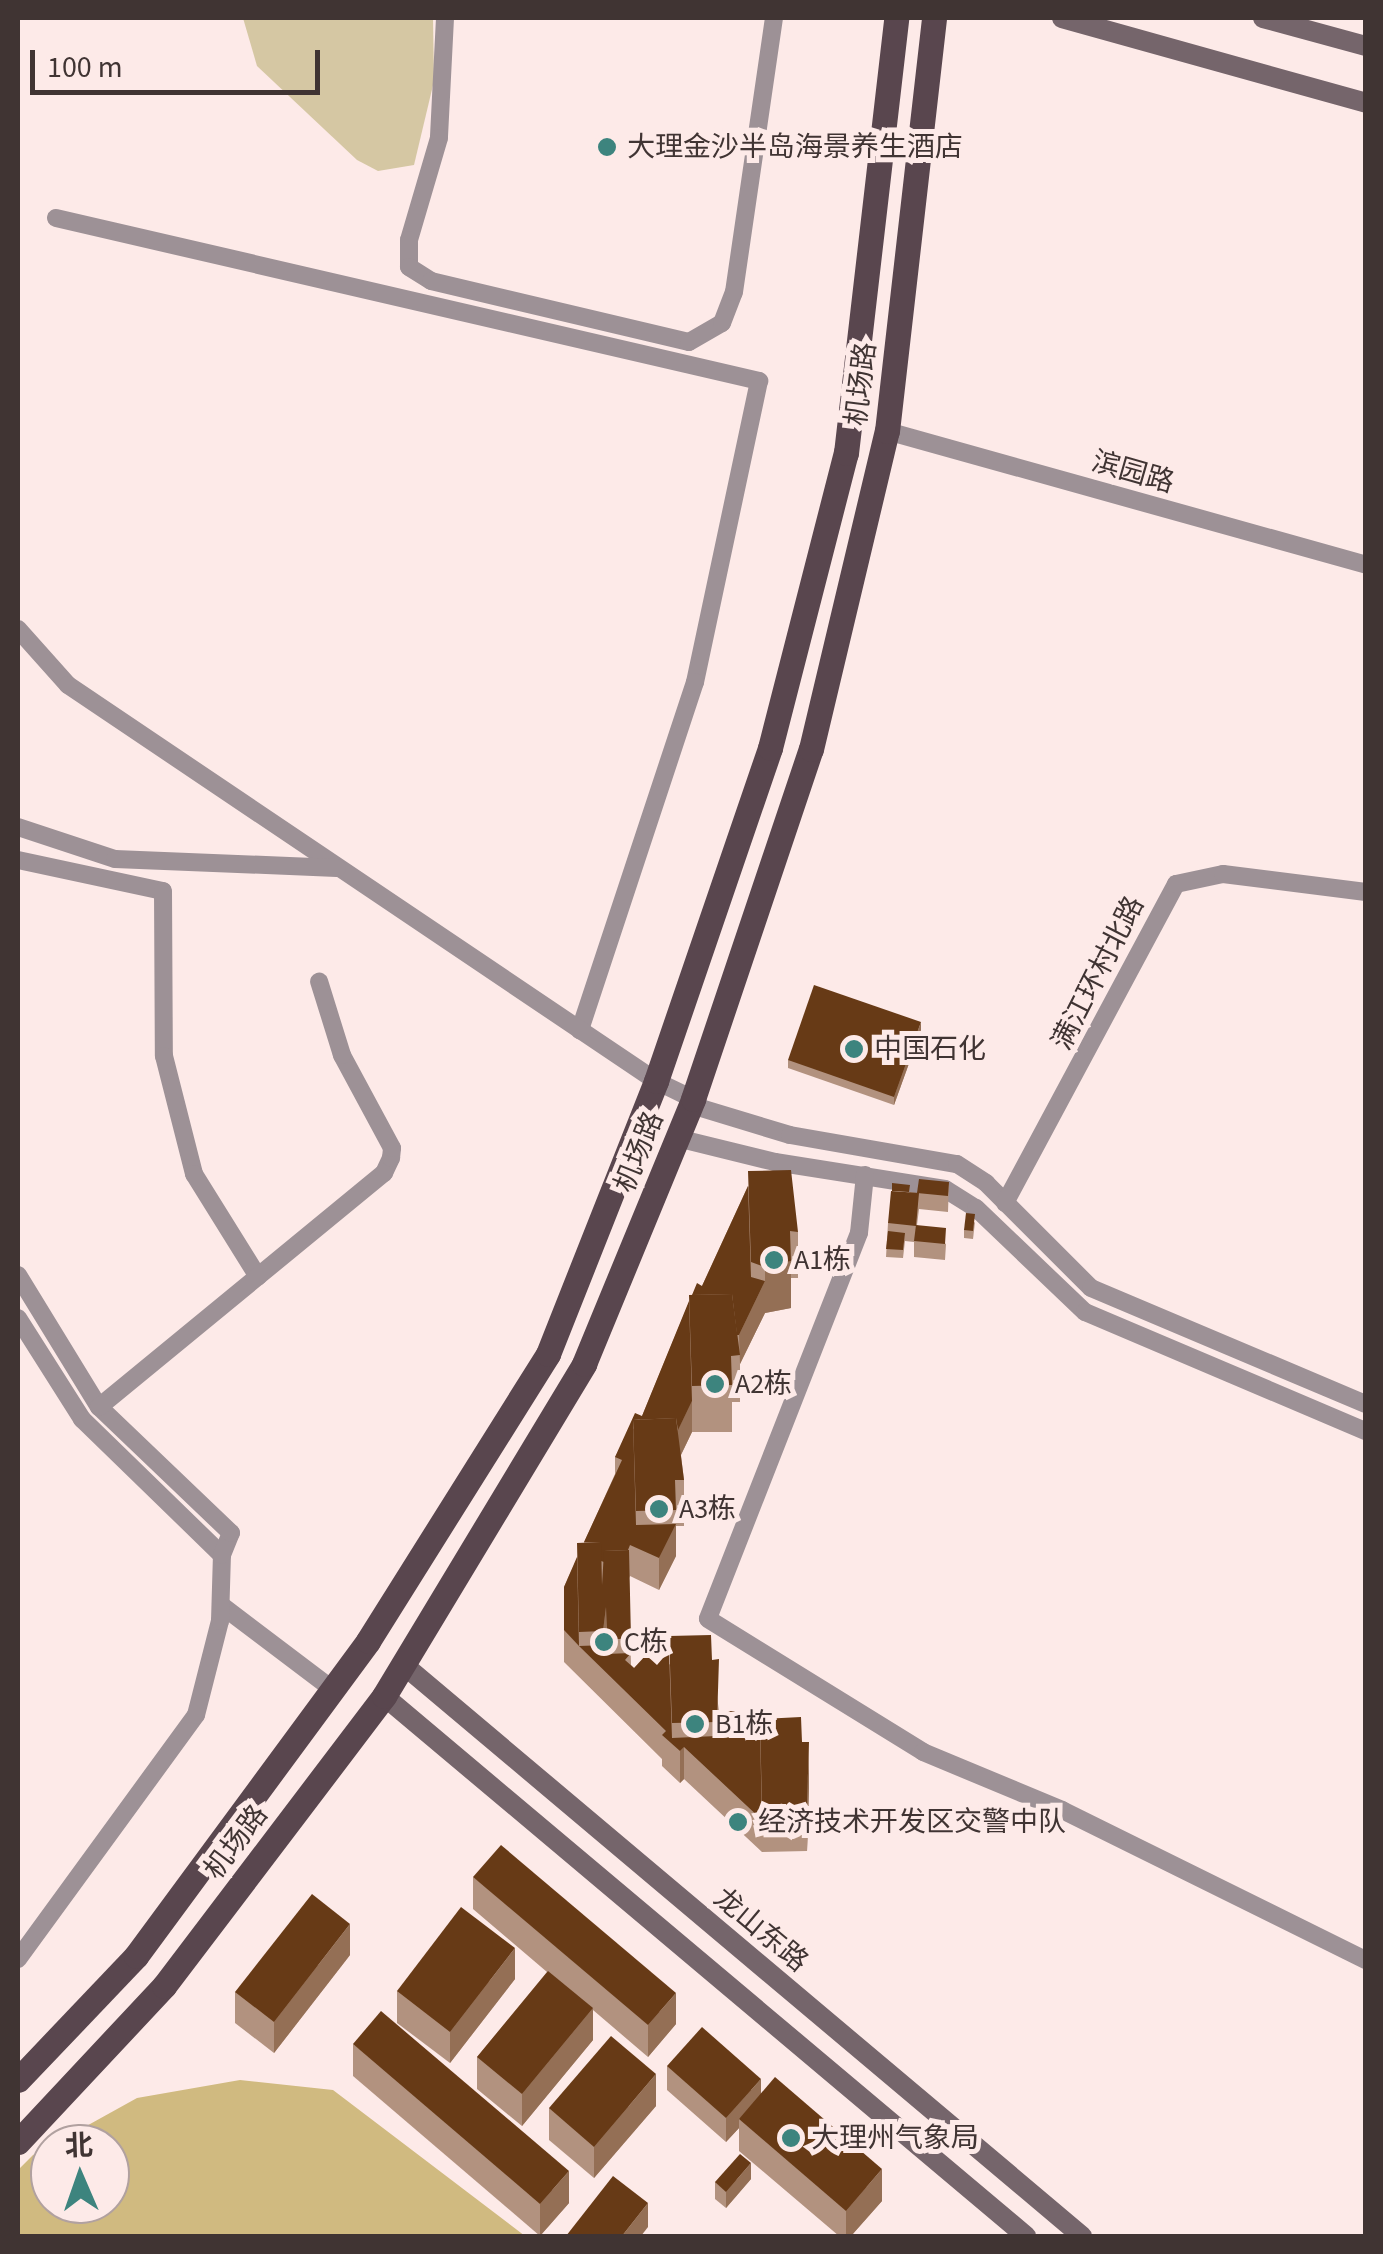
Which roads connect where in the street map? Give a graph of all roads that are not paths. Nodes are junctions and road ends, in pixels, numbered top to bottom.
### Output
1 (446, 18) edge
2 (774, 18) edge
3 (896, 18) edge
4 (934, 18) edge
5 (1062, 18) edge
6 (1263, 18) edge
7 (1366, 46) edge
8 (1366, 103) edge
9 (56, 218) dead end
10 (886, 431) junction
11 (1366, 565) edge
12 (18, 629) edge
13 (18, 827) edge
14 (18, 860) edge
15 (340, 868) junction
16 (1366, 892) edge
17 (319, 982) dead end
18 (580, 1030) junction
19 (656, 1081) junction
20 (692, 1102) junction
21 (678, 1138) junction
22 (865, 1175) junction
23 (1005, 1203) junction
24 (18, 1275) edge
25 (258, 1277) junction
26 (18, 1318) edge
27 (1366, 1404) edge
28 (99, 1407) junction
29 (1366, 1430) edge
30 (222, 1556) junction
31 (221, 1605) junction
32 (404, 1666) junction
33 (332, 1689) junction
34 (384, 1696) junction
35 (464, 1716) junction
36 (440, 1743) junction
37 (18, 1959) edge
38 (1366, 1960) edge
39 (18, 2080) edge
40 (18, 2142) edge
41 (1026, 2236) edge
42 (1082, 2236) edge

1 - 2 street
3 - 19 main road, 机场路
4 - 10 main road, 机场路
5 - 8 main road
6 - 7 main road
9 - 18 street
10 - 11 street, 滨园路
10 - 20 main road, 机场路
12 - 15 street
13 - 15 street
14 - 25 street
15 - 18 street
16 - 23 street, 满江环村北路
17 - 25 street
18 - 19 street
19 - 20 street
19 - 33 main road, 机场路
20 - 21 main road, 机场路
20 - 23 street
21 - 22 street
21 - 32 main road, 机场路
22 - 29 street
22 - 38 street
23 - 27 street
24 - 28 street
25 - 28 street
26 - 30 street
28 - 30 street
30 - 31 street
31 - 33 street
31 - 37 street
32 - 34 main road, 机场路
32 - 35 main road, 龙山东路
33 - 39 main road, 机场路
34 - 36 main road
34 - 40 main road, 机场路
35 - 36 main road
35 - 42 main road, 龙山东路
36 - 41 main road

